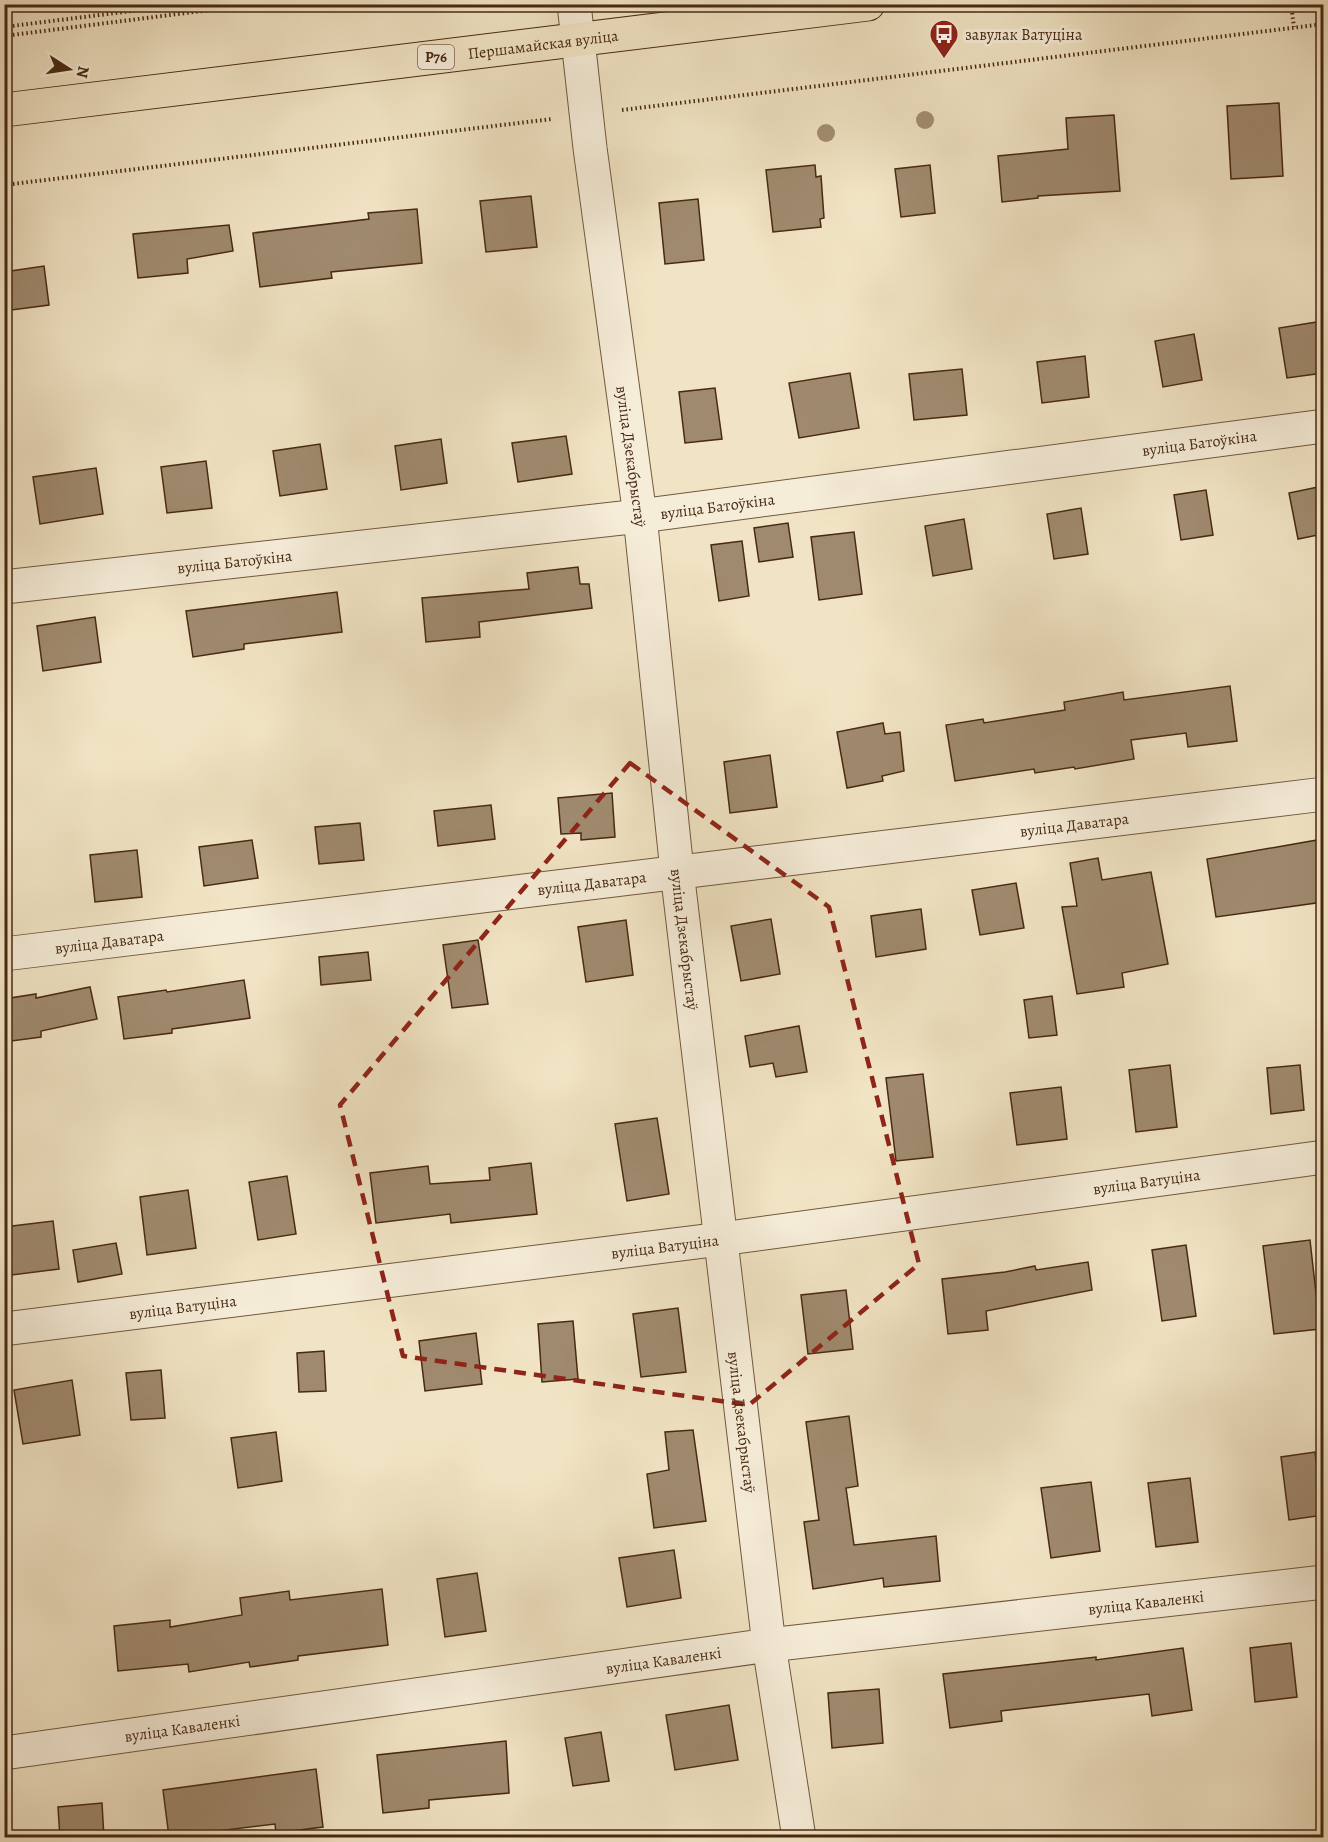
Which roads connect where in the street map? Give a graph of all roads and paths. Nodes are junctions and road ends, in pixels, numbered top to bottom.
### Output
1 (187, 4) edge
2 (257, 4) edge
3 (574, 4) edge
4 (868, 4) edge
5 (1291, 4) edge
6 (1323, 24) edge
7 (4, 27) edge
8 (1294, 27) junction
9 (4, 36) edge
10 (579, 40) junction
11 (4, 110) edge
12 (586, 115) junction
13 (4, 186) edge
14 (1323, 426) edge
15 (640, 516) junction
16 (4, 587) edge
17 (1323, 794) edge
18 (677, 871) junction
19 (4, 954) edge
20 (1323, 1156) edge
21 (721, 1239) junction
22 (4, 1329) edge
23 (1323, 1582) edge
24 (769, 1645) junction
25 (4, 1753) edge
26 (799, 1838) edge

1 - 7 path
2 - 9 path
3 - 10 street, вуліца Дзекабрыстаў
4 - 10 main road, Першамайская вуліца / Р76
5 - 8 path
6 - 8 path
8 - 12 path
10 - 11 main road, Першамайская вуліца / Р76
10 - 12 street, вуліца Дзекабрыстаў
12 - 13 path
12 - 15 street, вуліца Дзекабрыстаў
14 - 15 street, вуліца Батоўкіна
15 - 16 street, вуліца Батоўкіна
15 - 18 street, вуліца Дзекабрыстаў
17 - 18 street, вуліца Даватара
18 - 19 street, вуліца Даватара
18 - 21 street, вуліца Дзекабрыстаў
20 - 21 street, вуліца Ватуціна
21 - 22 street, вуліца Ватуціна
21 - 24 street, вуліца Дзекабрыстаў
23 - 24 street, вуліца Каваленкі
24 - 25 street, вуліца Каваленкі
24 - 26 street, вуліца Дзекабрыстаў

